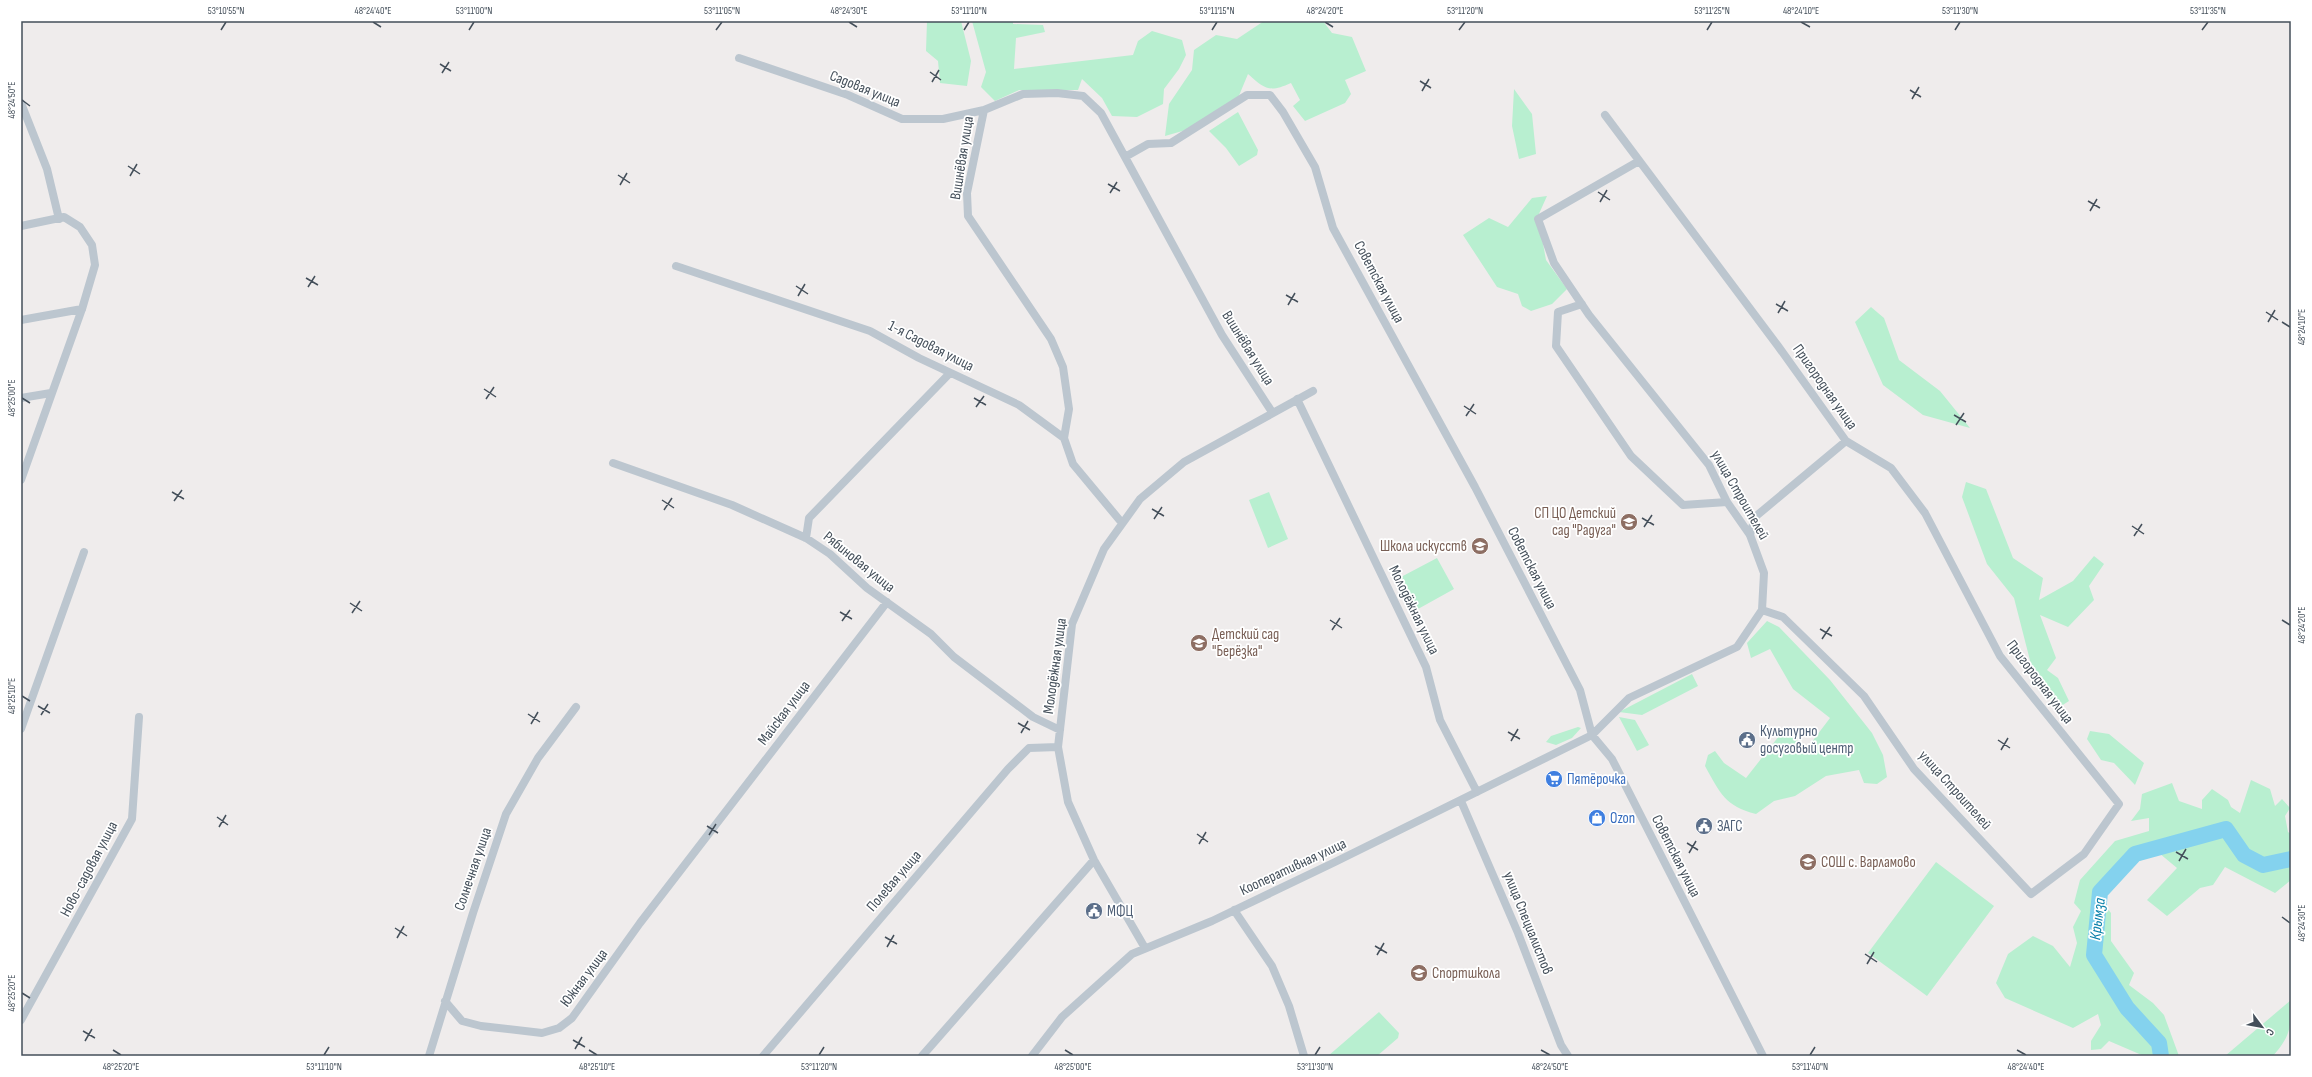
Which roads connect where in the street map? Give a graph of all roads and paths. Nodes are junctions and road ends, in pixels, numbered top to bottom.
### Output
1 (738, 58) dead end
2 (21, 103) edge
3 (984, 110) junction
4 (23, 112) edge
5 (1605, 116) dead end
6 (1125, 157) junction
7 (1639, 161) junction
8 (59, 219) junction
9 (21, 226) edge
10 (676, 266) dead end
11 (1582, 304) junction
12 (82, 309) junction
13 (21, 320) edge
14 (950, 373) junction
15 (1313, 391) dead end
16 (51, 393) junction
17 (21, 398) edge
18 (1297, 399) junction
19 (1272, 412) junction
20 (1064, 438) junction
21 (1846, 441) junction
22 (613, 463) dead end
23 (24, 465) edge
24 (21, 480) edge
25 (1727, 502) junction
26 (1122, 523) junction
27 (1750, 535) junction
28 (806, 538) junction
29 (84, 552) dead end
30 (886, 602) junction
31 (1762, 610) junction
32 (576, 707) dead end
33 (140, 717) dead end
34 (21, 728) edge
35 (1060, 730) junction
36 (1592, 735) junction
37 (1058, 747) junction
38 (1478, 792) junction
39 (1461, 801) junction
40 (703, 842) joint
41 (1094, 860) junction
42 (2032, 894) joint
43 (1234, 910) junction
44 (1145, 948) junction
45 (445, 1001) junction
46 (21, 1020) edge
47 (429, 1056) edge
48 (763, 1056) edge
49 (922, 1056) edge
50 (1032, 1056) edge
51 (1304, 1056) edge
52 (1568, 1056) edge
53 (1763, 1056) edge

1 - 3 street, Садовая улица
2 - 4 street
3 - 6 street, Вишнёвая улица
3 - 20 street, Вишнёвая улица
4 - 8 street
5 - 7 street, Пригородная улица
6 - 19 street, Вишнёвая улица
6 - 36 street, Советская улица
7 - 11 street, улица Строителей
7 - 21 street, Пригородная улица
8 - 9 street
8 - 12 street
10 - 14 street, 1-я Садовая улица
11 - 25 street, улица Строителей
11 - 25 street
12 - 13 street
12 - 16 street
14 - 20 street, 1-я Садовая улица
14 - 28 street
15 - 18 street, Молодёжная улица
16 - 17 street
16 - 23 street
18 - 19 street, Молодёжная улица
18 - 38 street, Молодёжная улица
19 - 26 street, Молодёжная улица
20 - 26 street
21 - 27 street
21 - 42 street, Пригородная улица
22 - 28 street, Рябиновая улица
23 - 24 street
25 - 27 street, улица Строителей
26 - 35 street, Молодёжная улица
27 - 31 street, улица Строителей
28 - 30 street, Рябиновая улица
29 - 34 street
30 - 35 street, Рябиновая улица
30 - 40 street, Майская улица
31 - 36 street, Кооперативная улица
31 - 42 street, улица Строителей
32 - 45 street, Солнечная улица
33 - 46 street, Ново-садовая улица
35 - 37 street, Молодёжная улица
36 - 38 street, Кооперативная улица
36 - 53 street, Советская улица
37 - 41 street, Молодёжная улица
37 - 48 street, Полевая улица
38 - 39 street, Кооперативная улица
39 - 43 street, Кооперативная улица
39 - 52 street, улица Специалистов
40 - 45 street, Южная улица
41 - 44 street, Молодёжная улица
41 - 49 street
43 - 44 street, Кооперативная улица
43 - 51 street
44 - 50 street, Кооперативная улица
45 - 47 street, Солнечная улица

